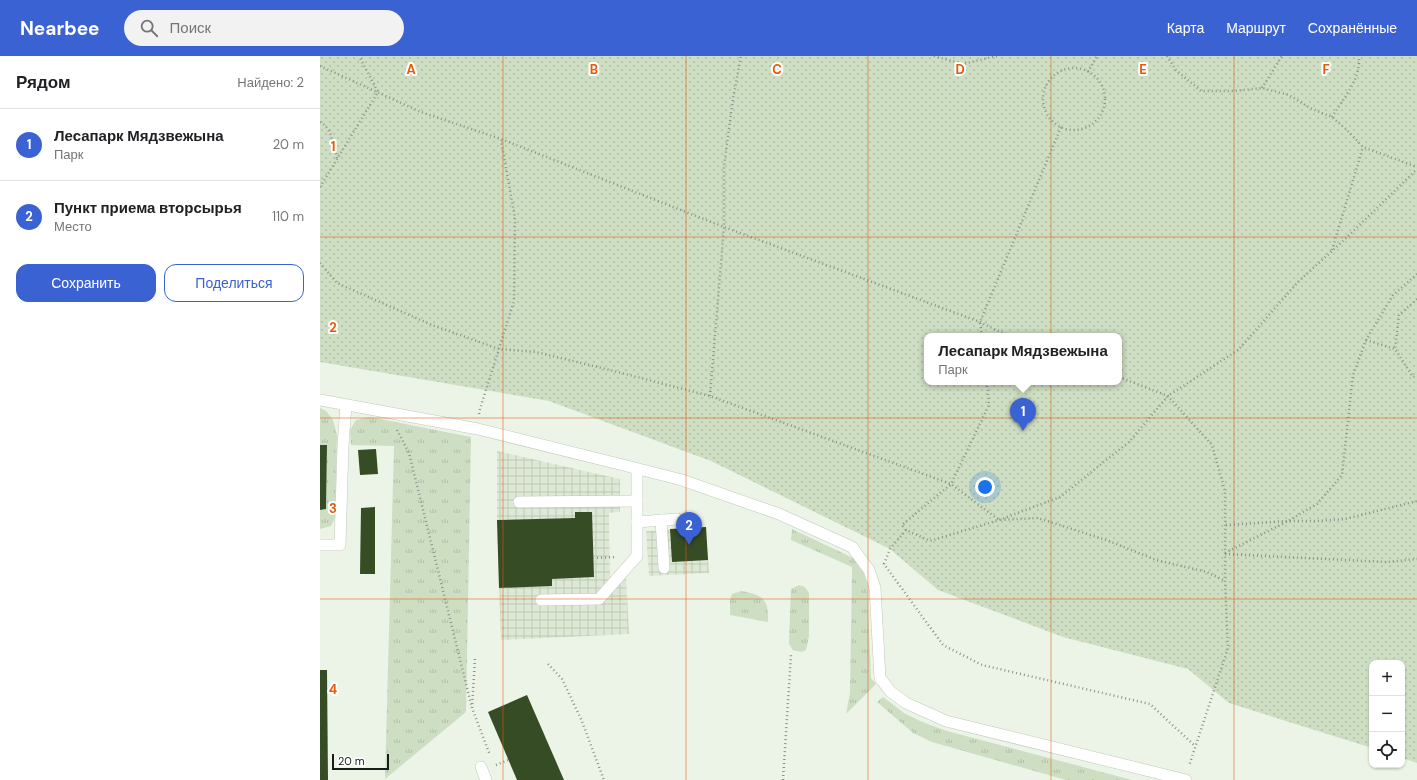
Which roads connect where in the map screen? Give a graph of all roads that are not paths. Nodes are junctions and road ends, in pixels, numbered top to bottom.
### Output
1 (320, 400) edge
2 (346, 405) junction
3 (637, 469) junction
4 (637, 501) junction
5 (519, 502) dead end
6 (677, 519) dead end
7 (661, 520) junction
8 (637, 522) junction
9 (320, 545) edge
10 (664, 568) dead end
11 (541, 600) dead end
12 (481, 767) dead end
13 (486, 780) edge
14 (1186, 780) edge

1 - 2 lane
2 - 3 lane
2 - 9 lane
3 - 4 lane
3 - 14 lane
4 - 5 lane
4 - 8 lane
6 - 7 lane
7 - 8 lane
7 - 10 lane
8 - 11 lane
12 - 13 lane

